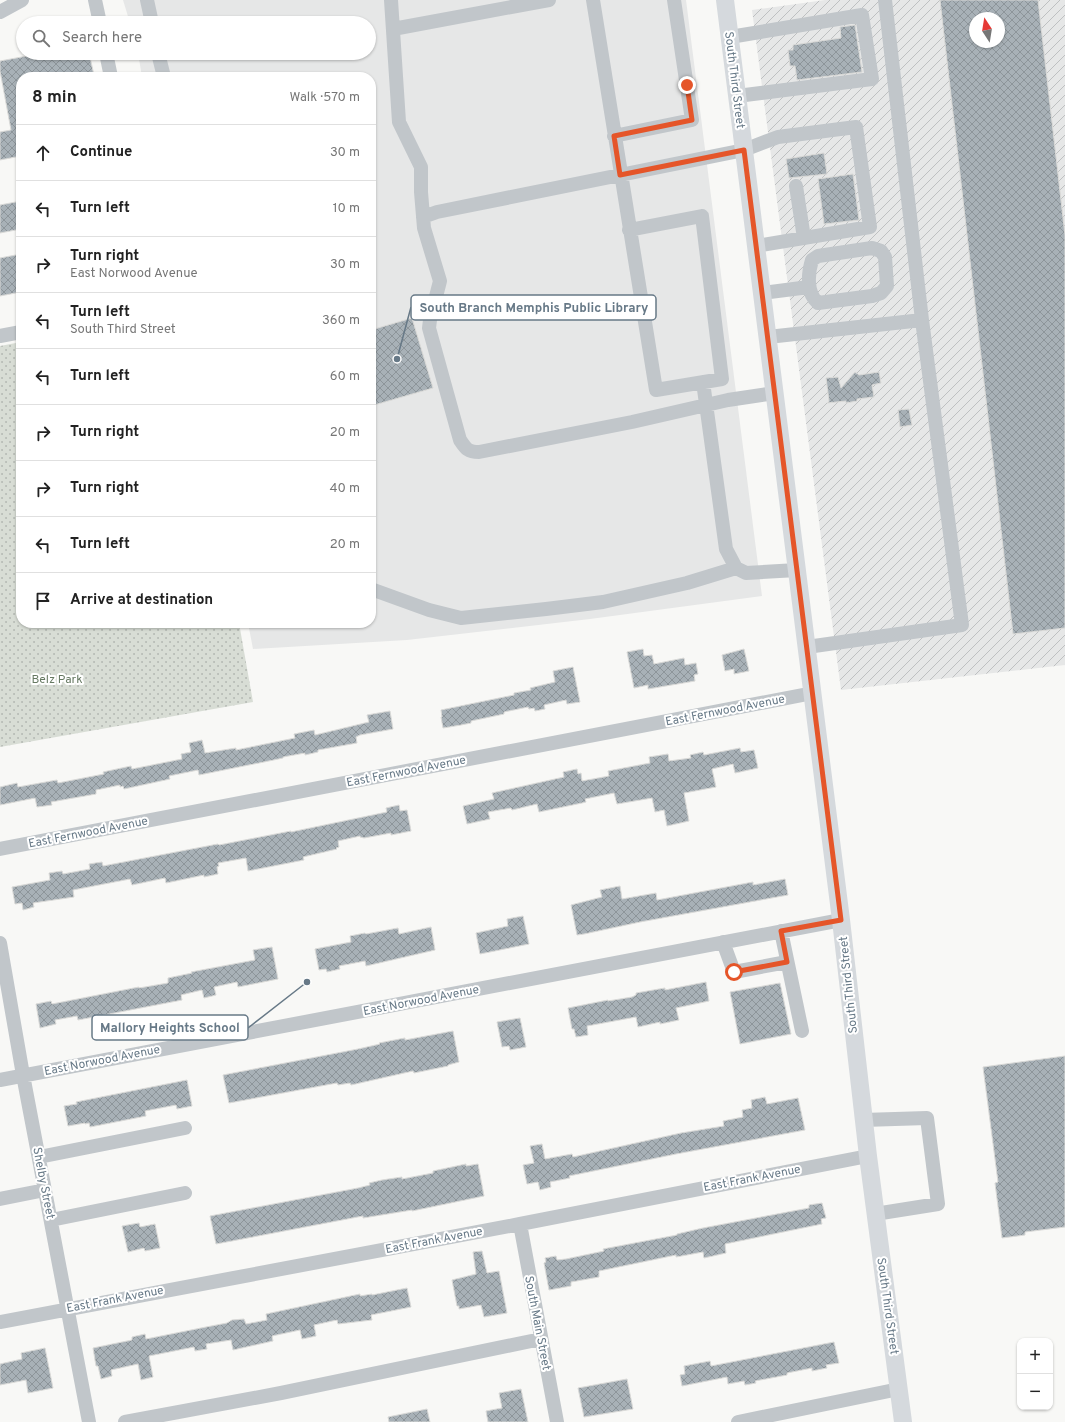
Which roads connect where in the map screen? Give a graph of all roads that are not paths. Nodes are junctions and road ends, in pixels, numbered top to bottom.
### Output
1 (22, 0) edge
2 (95, 0) edge
3 (147, 0) edge
4 (391, 0) edge
5 (549, 0) edge
6 (593, 0) edge
7 (674, 0) edge
8 (725, 0) edge
9 (884, 0) edge
10 (516, 3) edge
11 (0, 12) edge
12 (98, 16) edge
13 (150, 16) edge
14 (393, 29) junction
15 (730, 37) junction
16 (107, 60) edge
17 (160, 60) edge
18 (110, 72) edge
19 (163, 72) edge
20 (737, 96) junction
21 (614, 136) junction
22 (744, 150) junction
23 (620, 175) junction
24 (796, 186) dead end
25 (423, 217) junction
26 (629, 230) junction
27 (804, 238) junction
28 (756, 246) junction
29 (809, 287) junction
30 (762, 292) junction
31 (922, 320) junction
32 (16, 333) edge
33 (0, 336) edge
34 (768, 337) junction
35 (703, 382) junction
36 (775, 393) junction
37 (706, 405) junction
38 (736, 568) junction
39 (797, 570) junction
40 (376, 590) edge
41 (807, 647) junction
42 (813, 693) junction
43 (0, 849) edge
44 (841, 920) junction
45 (781, 931) junction
46 (724, 942) junction
47 (0, 943) edge
48 (1, 959) edge
49 (787, 962) junction
50 (802, 1031) dead end
51 (23, 1075) junction
52 (0, 1080) edge
53 (863, 1120) junction
54 (185, 1128) dead end
55 (868, 1156) junction
56 (39, 1157) junction
57 (45, 1190) junction
58 (186, 1193) dead end
59 (0, 1199) edge
60 (875, 1214) junction
61 (51, 1220) junction
62 (520, 1224) junction
63 (68, 1308) junction
64 (0, 1322) edge
65 (542, 1339) junction
66 (899, 1389) junction
67 (89, 1422) edge
68 (125, 1422) edge
69 (557, 1422) edge
70 (738, 1422) edge
71 (903, 1422) edge

1 - 11 street
2 - 12 street
3 - 13 street
4 - 14 street
5 - 10 street
6 - 21 street
7 - 21 street
8 - 15 main road, South Third Street
9 - 31 street
10 - 14 street
14 - 25 street
15 - 20 main road, South Third Street
15 - 20 street
16 - 18 street
17 - 19 street
20 - 22 main road, South Third Street
21 - 23 street
22 - 23 street
22 - 27 street
22 - 28 main road, South Third Street
23 - 25 street
23 - 26 street
24 - 27 street
25 - 37 street
26 - 35 street
26 - 35 street
27 - 28 street
28 - 30 main road, South Third Street
29 - 29 street
29 - 30 street
30 - 34 main road, South Third Street
31 - 34 street
31 - 41 street
32 - 33 street
34 - 36 main road, South Third Street
35 - 37 street
36 - 37 street
36 - 39 main road, South Third Street
37 - 38 street
38 - 39 street
38 - 40 street
39 - 41 main road, South Third Street
41 - 42 main road, South Third Street
42 - 43 street, East Fernwood Avenue
42 - 44 main road, South Third Street
44 - 45 street, East Norwood Avenue
44 - 53 main road, South Third Street
45 - 46 street, East Norwood Avenue
45 - 49 street
46 - 49 street
46 - 51 street, East Norwood Avenue
47 - 48 street, Shelby Street
48 - 51 street, Shelby Street
49 - 50 street
51 - 52 street, East Norwood Avenue
51 - 56 street, Shelby Street
53 - 55 main road, South Third Street
53 - 60 street
54 - 56 street
55 - 60 main road, South Third Street
55 - 62 street, East Frank Avenue
56 - 57 street, Shelby Street
57 - 59 street
57 - 61 street, Shelby Street
58 - 61 street
60 - 66 main road, South Third Street
61 - 63 street, Shelby Street
62 - 63 street, East Frank Avenue
62 - 65 street, South Main Street
63 - 64 street, East Frank Avenue
63 - 67 street, Shelby Street
65 - 68 street
65 - 69 street, South Main Street
66 - 70 street
66 - 71 main road, South Third Street

